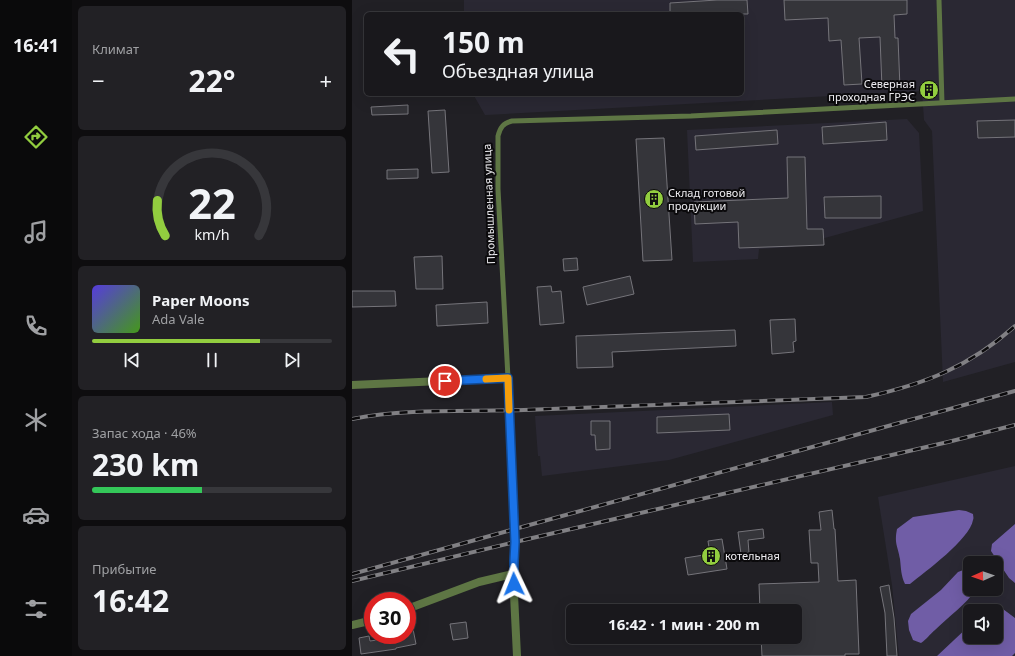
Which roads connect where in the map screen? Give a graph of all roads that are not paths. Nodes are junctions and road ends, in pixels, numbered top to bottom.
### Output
1 (939, 0) edge
2 (1015, 100) edge
3 (942, 103) junction
4 (508, 378) junction
5 (352, 385) edge
6 (514, 574) junction
7 (416, 606) edge
8 (364, 622) edge
9 (352, 625) edge
10 (517, 656) edge

1 - 3 lane
2 - 3 lane
3 - 4 lane, Промышленная улица
4 - 5 street
4 - 6 street, Промышленная улица
6 - 7 street
6 - 10 street, Промышленная улица
8 - 9 street

